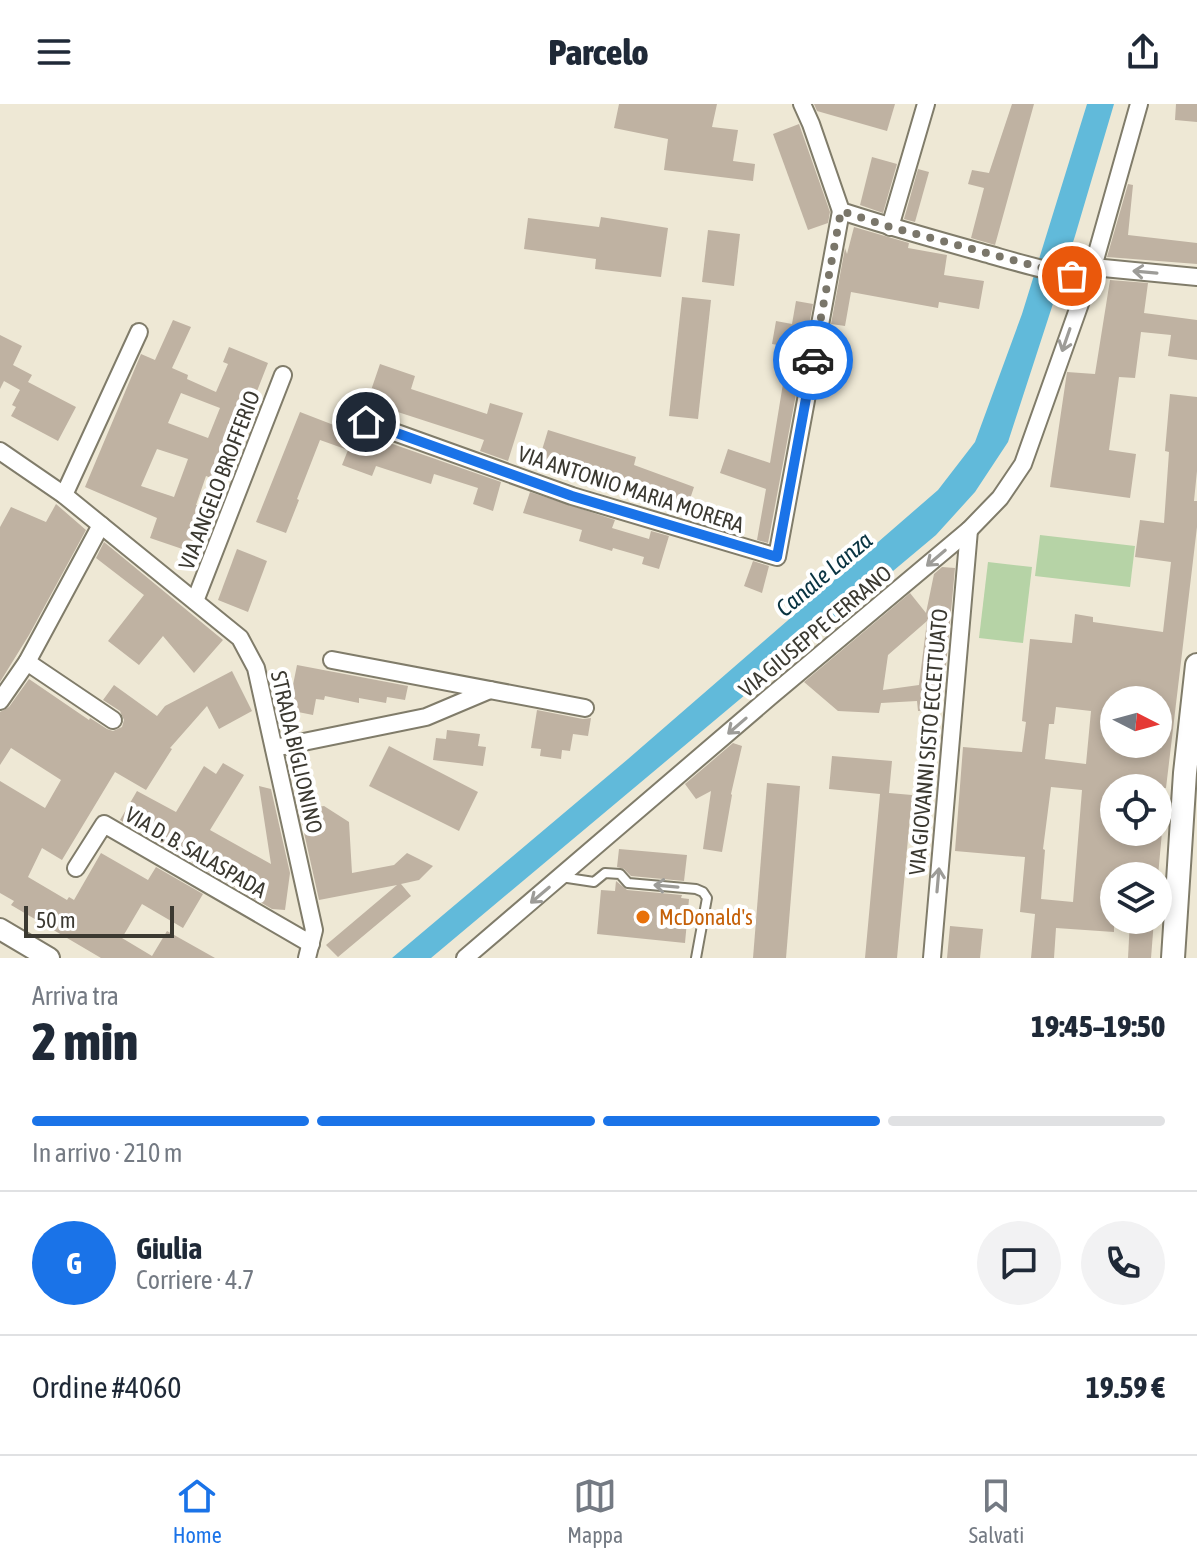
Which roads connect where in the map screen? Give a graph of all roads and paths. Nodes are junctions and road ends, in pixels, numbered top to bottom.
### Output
1 (802, 104) edge
2 (926, 104) edge
3 (1139, 104) edge
4 (841, 211) junction
5 (890, 227) junction
6 (1085, 273) junction
7 (1197, 277) edge
8 (139, 332) dead end
9 (283, 375) dead end
10 (366, 422) dead end
11 (0, 451) edge
12 (64, 495) junction
13 (101, 525) junction
14 (969, 530) junction
15 (195, 601) junction
16 (332, 660) dead end
17 (27, 662) junction
18 (1197, 665) edge
19 (491, 690) junction
20 (0, 701) edge
21 (585, 708) dead end
22 (113, 720) dead end
23 (274, 748) junction
24 (76, 868) dead end
25 (561, 877) junction
26 (0, 929) edge
27 (309, 951) edge
28 (49, 958) edge
29 (465, 958) edge
30 (696, 958) edge
31 (932, 958) edge
32 (1173, 958) edge

1 - 4 street
2 - 5 street
3 - 6 street, VIA GIUSEPPE CERRANO
4 - 5 street
4 - 10 street, VIA ANTONIO MARIA MORERA
5 - 6 street
7 -> 6 street
6 -> 14 street, VIA GIUSEPPE CERRANO
8 - 12 street
9 - 15 street, VIA ANGELO BROFFERIO
11 - 12 street, STRADA BIGLIONINO
12 - 13 street, STRADA BIGLIONINO
13 - 15 street, STRADA BIGLIONINO
13 - 17 street
14 -> 25 street, VIA GIUSEPPE CERRANO
31 -> 14 street, VIA GIOVANNI SISTO ECCETTUATO
15 - 23 street, STRADA BIGLIONINO
16 - 19 street
17 - 20 street
17 - 22 street
18 - 32 main road
19 - 21 street
19 - 23 street
23 - 27 street, STRADA BIGLIONINO
24 - 27 street, VIA D. B. SALASPADA
25 -> 29 street, VIA GIUSEPPE CERRANO
30 -> 25 lane
26 - 28 street

